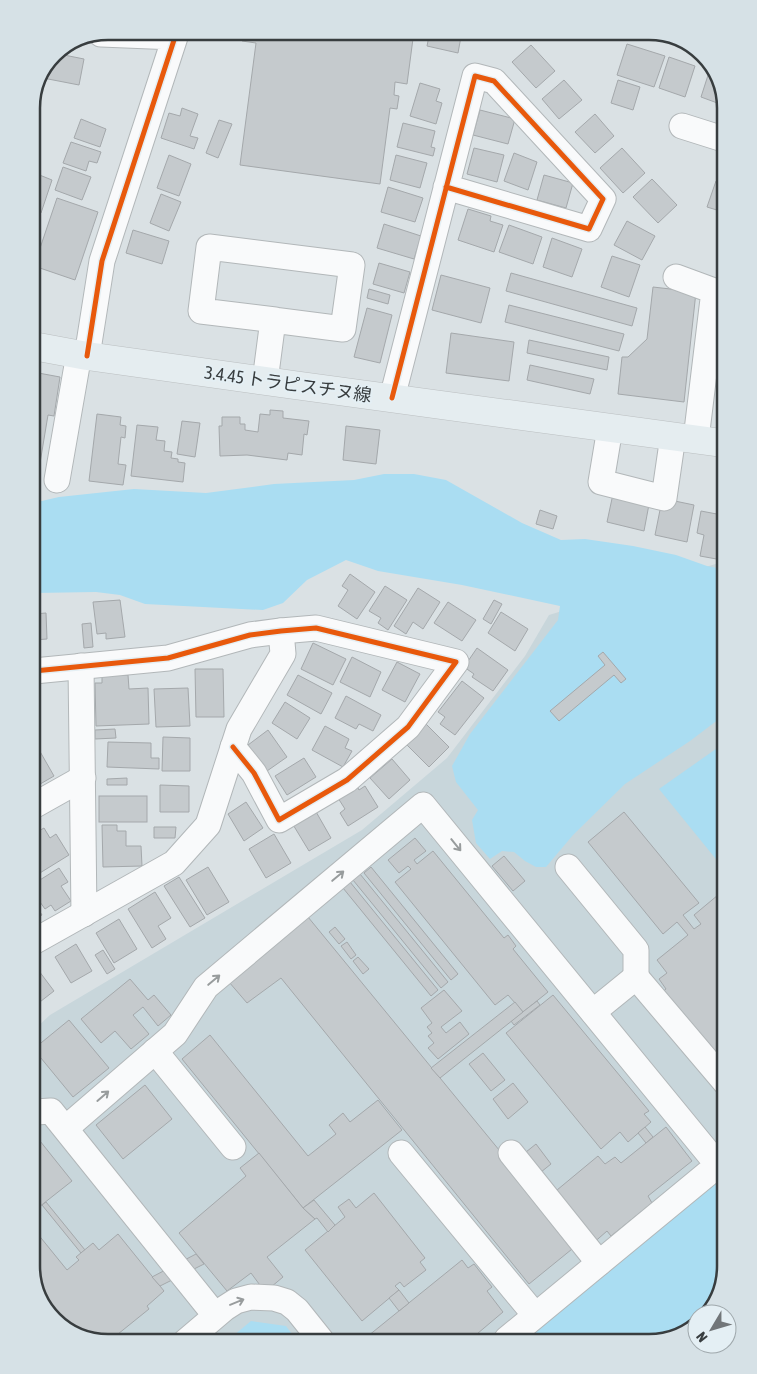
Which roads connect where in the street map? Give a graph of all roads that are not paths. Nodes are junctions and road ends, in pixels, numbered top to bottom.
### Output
1 (174, 40) edge
2 (682, 126) dead end
3 (717, 137) edge
4 (446, 187) junction
5 (676, 277) dead end
6 (275, 320) junction
7 (40, 347) edge
8 (83, 355) junction
9 (265, 381) junction
10 (392, 398) junction
11 (610, 428) junction
12 (697, 439) edge
13 (57, 480) dead end
14 (281, 631) junction
15 (81, 666) junction
16 (40, 670) edge
17 (233, 748) junction
18 (83, 778) junction
19 (40, 802) edge
20 (568, 867) dead end
21 (84, 914) junction
22 (40, 939) edge
23 (636, 976) junction
24 (593, 1012) junction
25 (156, 1051) junction
26 (717, 1072) edge
27 (40, 1111) edge
28 (66, 1128) junction
29 (233, 1147) dead end
30 (401, 1153) dead end
31 (511, 1153) dead end
32 (717, 1156) edge
33 (717, 1166) edge
34 (599, 1263) junction
35 (535, 1315) junction
36 (215, 1316) junction
37 (194, 1334) edge
38 (316, 1334) edge
39 (512, 1334) edge

1 - 8 street
2 - 3 street
4 - 4 street
4 - 10 street
5 - 12 street
6 - 6 street
6 - 9 street
7 - 8 main road, 3.4.45 トラピスチヌ線
8 - 9 main road, 3.4.45 トラピスチヌ線
8 - 13 street
9 - 10 main road, 3.4.45 トラピスチヌ線
10 - 11 main road, 3.4.45 トラピスチヌ線
11 - 12 main road, 3.4.45 トラピスチヌ線
11 - 12 street
14 - 15 street
14 - 17 street
14 - 17 street
15 - 16 street
15 - 18 street
17 - 21 street
18 - 19 street
18 - 21 street
20 - 23 street
21 - 22 street
23 - 24 street
23 - 26 street
25 -> 24 street
24 - 32 street
28 -> 25 street
25 - 29 street
27 - 28 street
28 - 36 street
30 - 35 street
31 - 34 street
33 - 34 street
34 - 35 street
35 - 39 street
36 - 37 street
36 -> 38 street

